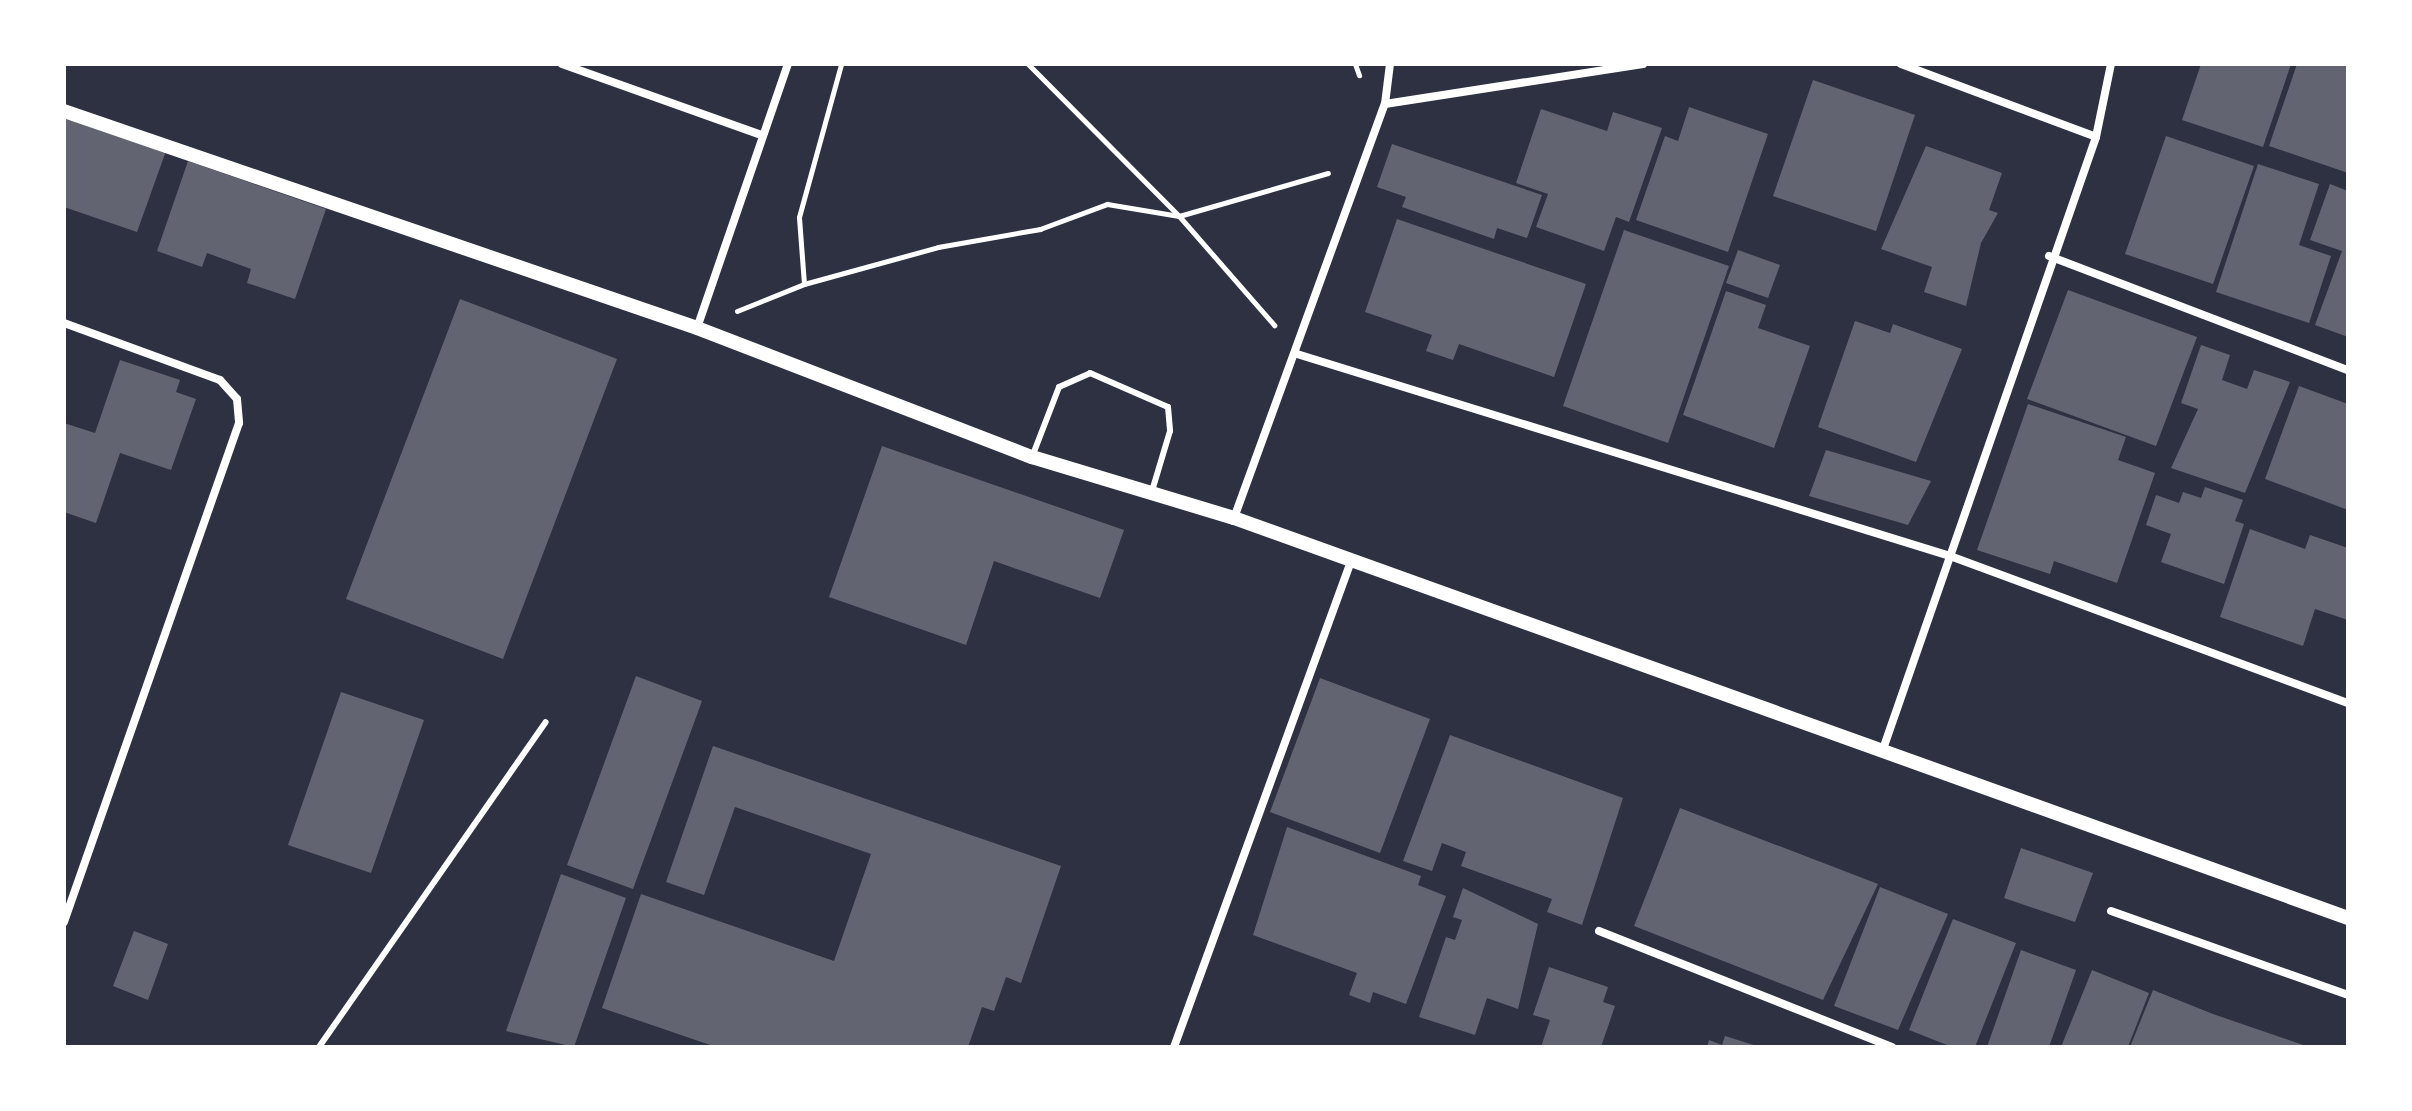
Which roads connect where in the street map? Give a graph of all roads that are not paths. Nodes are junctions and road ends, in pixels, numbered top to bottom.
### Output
1 (562, 64) edge
2 (788, 64) edge
3 (1390, 64) edge
4 (1643, 64) edge
5 (1901, 64) edge
6 (2111, 64) edge
7 (1385, 104) junction
8 (64, 111) edge
9 (759, 134) junction
10 (2096, 137) junction
11 (2049, 256) junction
12 (64, 323) edge
13 (697, 328) junction
14 (1297, 354) junction
15 (2348, 370) edge
16 (1032, 457) junction
17 (1149, 498) junction
18 (1234, 518) junction
19 (1950, 556) junction
20 (1350, 564) junction
21 (2348, 703) edge
22 (546, 722) dead end
23 (1882, 752) junction
24 (2111, 911) dead end
25 (2348, 918) edge
26 (64, 922) edge
27 (1599, 931) dead end
28 (2348, 995) edge
29 (319, 1047) edge
30 (1174, 1047) edge
31 (1892, 1047) edge

1 - 9 street
2 - 9 street
3 - 7 street
4 - 7 street
5 - 10 street
6 - 10 street
7 - 14 street
8 - 13 street
9 - 13 street
10 - 11 street
11 - 15 street
11 - 19 street
12 - 26 street
13 - 16 street
14 - 18 street
14 - 19 street
16 - 17 street
16 - 17 lane
17 - 18 street
18 - 20 street
19 - 21 street
19 - 23 street
20 - 23 street
20 - 30 street
22 - 29 lane
23 - 25 street
24 - 28 street
27 - 31 street

